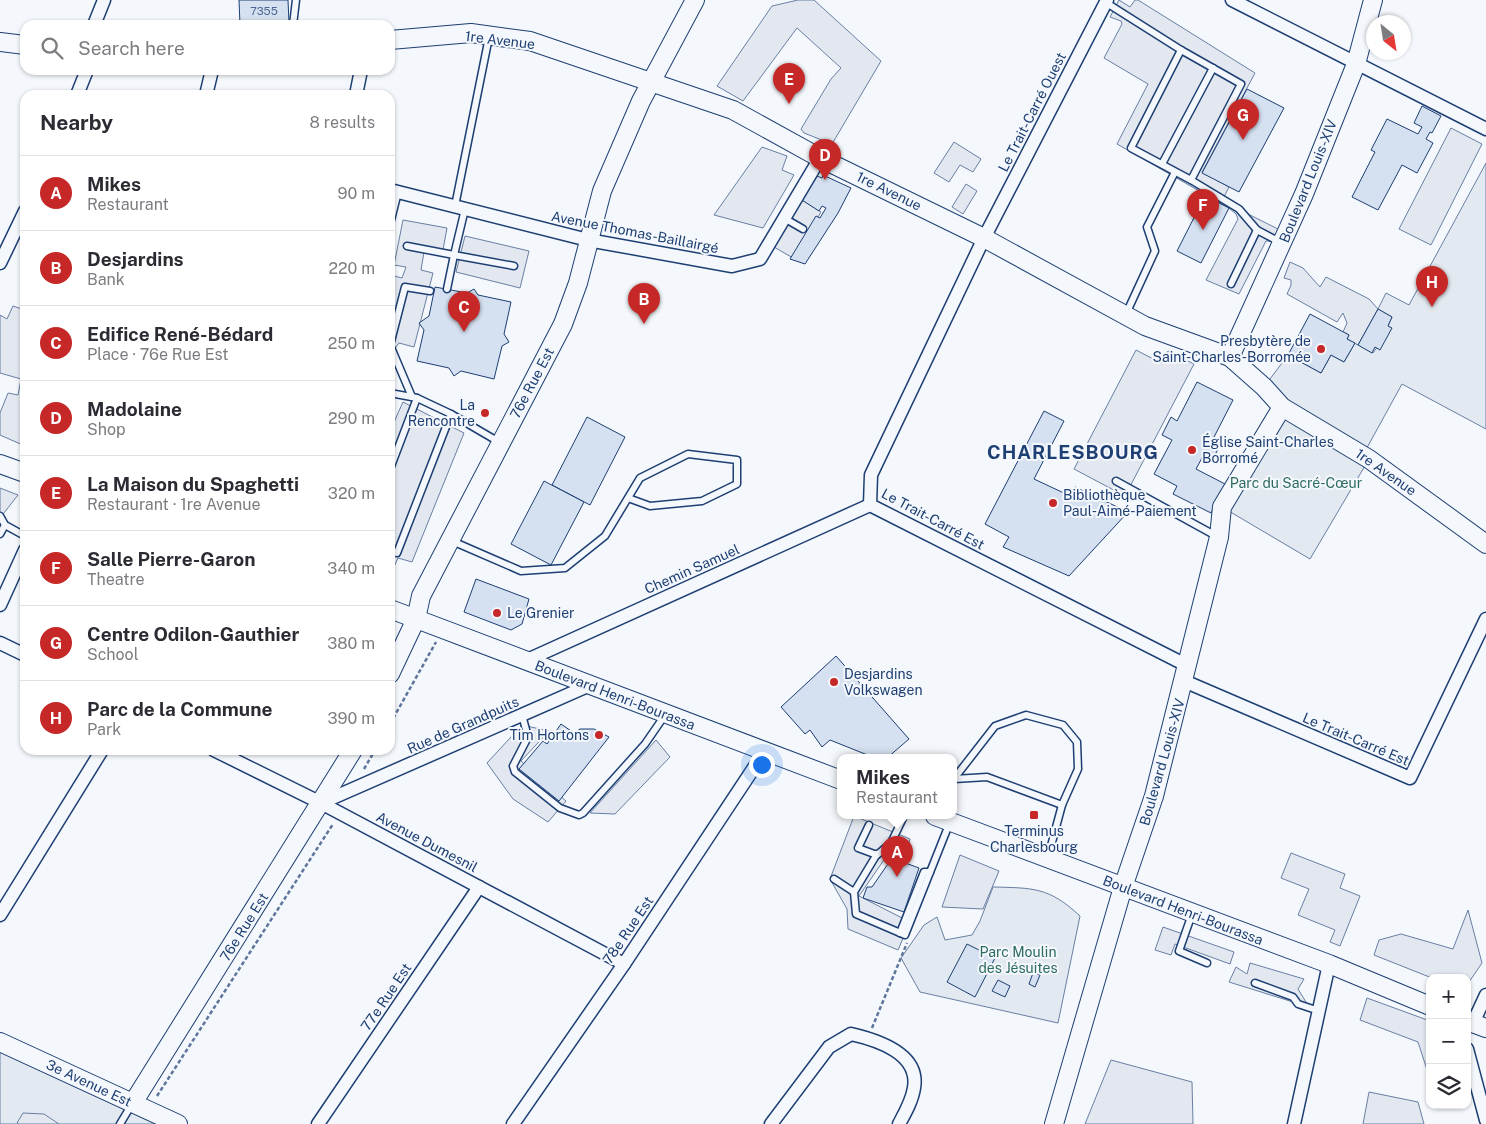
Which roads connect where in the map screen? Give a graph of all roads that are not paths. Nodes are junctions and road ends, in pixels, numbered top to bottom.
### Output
1 (104, 0) edge
2 (296, 0) edge
3 (695, 0) edge
4 (1232, 0) edge
5 (1373, 0) edge
6 (1106, 1) edge
7 (96, 20) edge
8 (294, 20) edge
9 (490, 36) junction
10 (395, 40) edge
11 (0, 42) edge
12 (20, 44) edge
13 (1181, 50) junction
14 (1356, 64) junction
15 (1213, 68) junction
16 (85, 75) edge
17 (211, 75) edge
18 (360, 75) edge
19 (651, 82) junction
20 (79, 90) edge
21 (207, 90) edge
22 (357, 90) edge
23 (1486, 129) edge
24 (820, 158) junction
25 (1162, 164) junction
26 (1175, 172) junction
27 (1191, 180) junction
28 (395, 191) edge
29 (460, 208) junction
30 (784, 218) junction
31 (20, 226) edge
32 (803, 229) dead end
33 (1257, 230) junction
34 (984, 238) junction
35 (588, 240) junction
36 (1283, 243) junction
37 (408, 246) dead end
38 (454, 255) junction
39 (0, 263) edge
40 (514, 266) dead end
41 (1231, 284) dead end
42 (447, 289) dead end
43 (430, 291) dead end
44 (1125, 316) junction
45 (395, 326) edge
46 (395, 356) edge
47 (1230, 357) junction
48 (395, 394) edge
49 (414, 397) junction
50 (1282, 407) junction
51 (451, 414) junction
52 (500, 442) junction
53 (395, 454) edge
54 (0, 464) edge
55 (20, 471) edge
56 (1116, 481) dead end
57 (628, 498) junction
58 (870, 505) junction
59 (0, 516) edge
60 (5, 524) junction
61 (20, 533) edge
62 (0, 534) edge
63 (1219, 537) junction
64 (450, 540) junction
65 (1486, 544) edge
66 (395, 552) edge
67 (20, 561) edge
68 (0, 605) edge
69 (395, 611) edge
70 (416, 619) junction
71 (1486, 619) edge
72 (0, 643) edge
73 (20, 653) edge
74 (526, 661) junction
75 (395, 663) edge
76 (1186, 674) junction
77 (590, 685) junction
78 (666, 714) junction
79 (522, 716) junction
80 (765, 751) junction
81 (99, 755) edge
82 (224, 755) edge
83 (350, 755) edge
84 (957, 775) edge
85 (837, 778) edge
86 (957, 779) edge
87 (321, 804) junction
88 (1062, 805) junction
89 (903, 819) edge
90 (943, 819) edge
91 (869, 825) dead end
92 (877, 854) junction
93 (1047, 859) junction
94 (834, 879) dead end
95 (479, 887) junction
96 (1123, 887) junction
97 (854, 892) junction
98 (1192, 913) junction
99 (0, 915) edge
100 (1207, 963) dead end
101 (624, 964) junction
102 (1329, 964) junction
103 (1255, 983) dead end
104 (1486, 995) edge
105 (1426, 1004) edge
106 (1319, 1011) junction
107 (1475, 1024) edge
108 (0, 1042) edge
109 (1471, 1064) edge
110 (140, 1107) junction
111 (1486, 1120) edge
112 (120, 1124) edge
113 (178, 1124) edge
114 (318, 1124) edge
115 (513, 1124) edge
116 (771, 1124) edge
117 (899, 1124) edge
118 (1054, 1124) edge
119 (1294, 1124) edge

1 - 7 street
2 - 8 lane
3 - 19 street, 76e Rue Est
4 - 14 street
5 - 14 street, Boulevard Louis-XIV
6 - 13 lane
6 - 34 street, Le Trait-Carré Ouest
9 - 10 street, 1re Avenue
9 - 19 street, 1re Avenue
9 - 29 lane
11 - 12 street
13 - 15 lane
13 - 25 lane
14 - 23 street
14 - 36 street, Boulevard Louis-XIV
15 - 25 lane
15 - 27 lane
16 - 20 street
17 - 21 street
18 - 22 street
19 - 24 street, 1re Avenue
19 - 35 street, 76e Rue Est
24 - 30 street, Avenue Thomas-Baillairgé
24 - 34 street, 1re Avenue
25 - 26 lane
26 - 27 lane
26 - 44 lane
27 - 33 lane
28 - 29 street, Avenue Thomas-Baillairgé
29 - 35 street, Avenue Thomas-Baillairgé
29 - 38 lane
30 - 32 lane
30 - 35 street, Avenue Thomas-Baillairgé
31 - 39 street
33 - 36 lane
33 - 41 lane
34 - 44 street, 1re Avenue
34 - 58 street, Le Trait-Carré Est
35 - 52 street, 76e Rue Est
36 - 47 street, Boulevard Louis-XIV
37 - 38 lane
38 - 40 lane
38 - 42 lane
43 - 45 lane
44 - 47 street, 1re Avenue
46 - 49 lane
47 - 50 street, 1re Avenue
48 - 49 lane
49 - 51 lane
49 - 53 lane
50 - 63 street, Boulevard Louis-XIV
50 - 65 street, 1re Avenue
51 - 52 lane
51 - 66 lane
52 - 64 street, 76e Rue Est
54 - 55 street
56 - 63 lane
57 - 57 lane
57 - 64 lane
58 - 74 street, Chemin Samuel
58 - 76 street, Le Trait-Carré Est
59 - 60 lane
60 - 61 lane
60 - 62 lane
63 - 76 street, Boulevard Louis-XIV
64 - 70 street, 76e Rue Est
67 - 68 street
69 - 70 street, Boulevard Henri-Bourassa
70 - 74 street, Boulevard Henri-Bourassa
70 - 75 street, 76e Rue Est
71 - 76 street, Le Trait-Carré Est
72 - 73 street
74 - 77 street, Boulevard Henri-Bourassa
76 - 96 street, Boulevard Louis-XIV
77 - 78 street, Boulevard Henri-Bourassa
77 - 79 street, Rue de Grandpuits
78 - 79 lane
78 - 80 street, Boulevard Henri-Bourassa
79 - 87 street, Rue de Grandpuits
80 - 85 street, Boulevard Henri-Bourassa
80 - 101 street, 78e Rue Est
81 - 99 street
82 - 87 street, Avenue Dumesnil
83 - 87 street, 76e Rue Est
84 - 88 lane
86 - 88 lane
87 - 95 street, Avenue Dumesnil
87 - 110 street, 76e Rue Est
88 - 93 lane
89 - 92 lane
90 - 93 street, Boulevard Henri-Bourassa
90 - 97 lane
91 - 92 lane
92 - 97 lane
93 - 96 street, Boulevard Henri-Bourassa
94 - 97 lane
95 - 101 street, Avenue Dumesnil
95 - 114 street, 77e Rue Est
96 - 98 street, Boulevard Henri-Bourassa
96 - 118 street, Boulevard Louis-XIV
98 - 100 lane
98 - 102 street, Boulevard Henri-Bourassa
101 - 115 street, 78e Rue Est
102 - 105 street, Boulevard Henri-Bourassa
102 - 106 street
103 - 106 lane
104 - 107 street
106 - 119 street
108 - 110 street, 3e Avenue Est
109 - 111 street
110 - 112 lane
110 - 113 street, 3e Avenue Est
116 - 117 street

